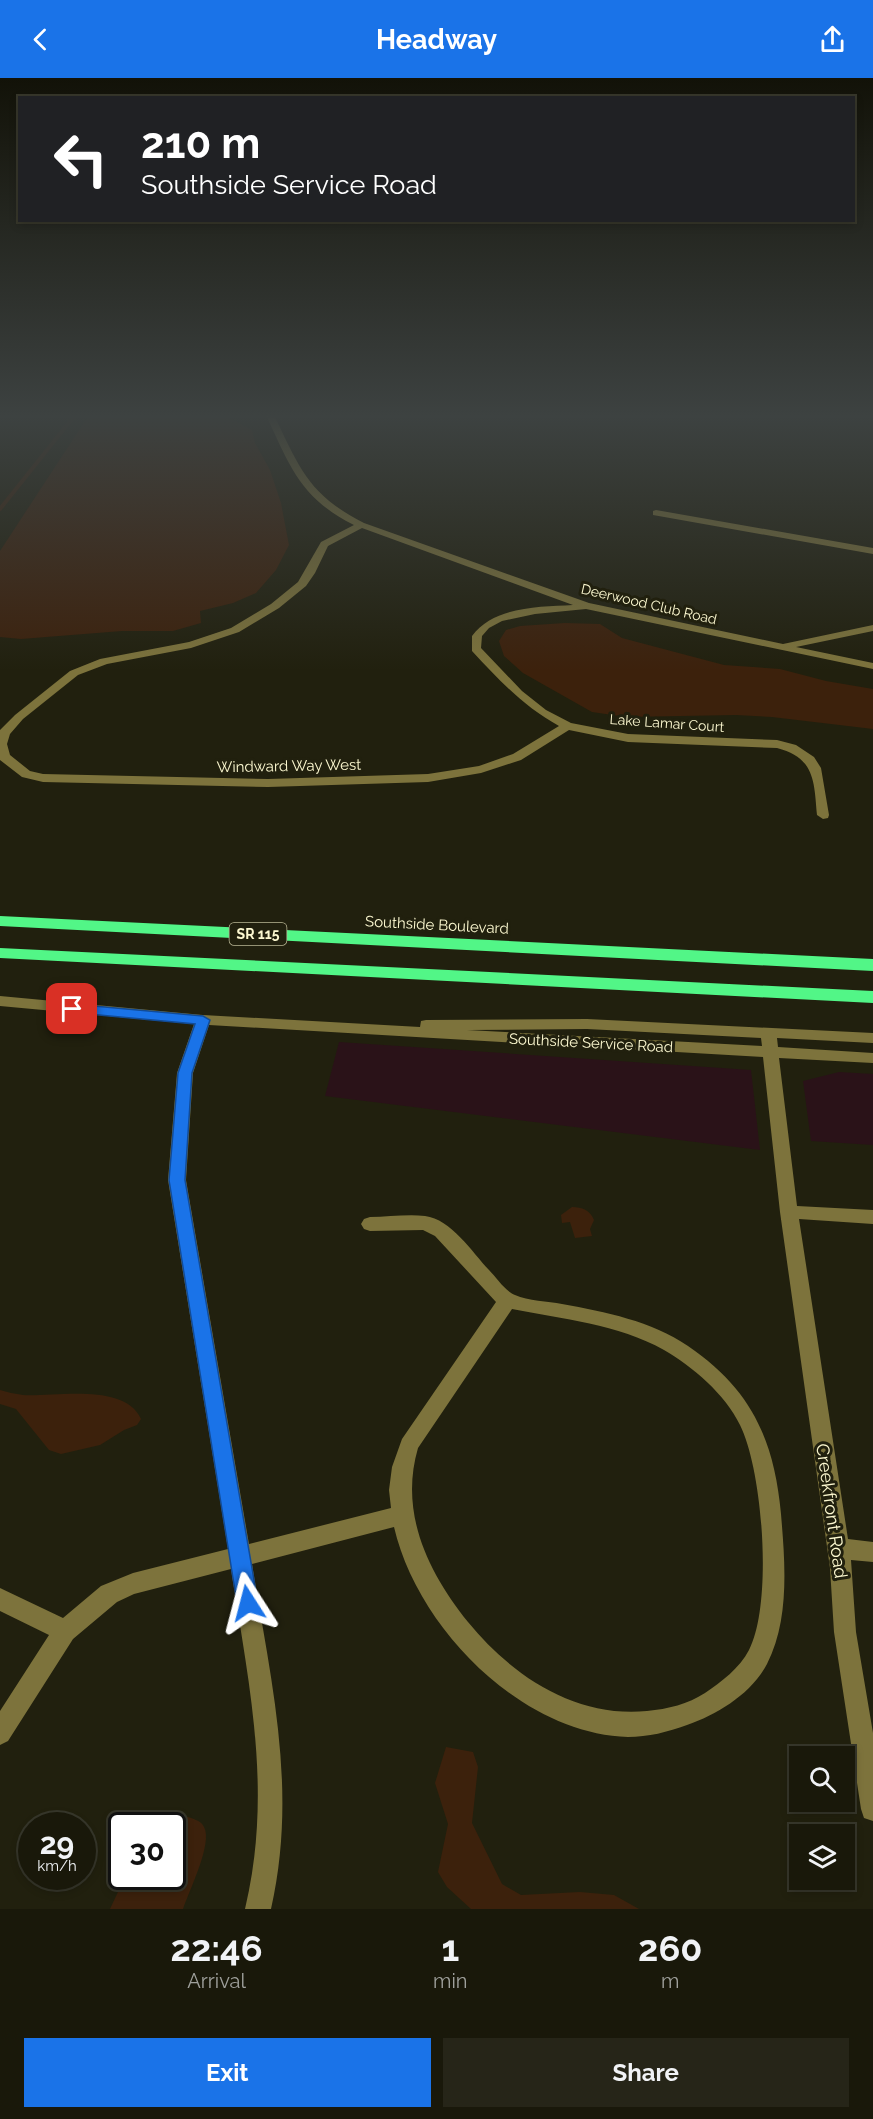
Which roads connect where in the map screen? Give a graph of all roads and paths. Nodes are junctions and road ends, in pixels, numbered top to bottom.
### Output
1 (320, 500) edge
2 (656, 513) dead end
3 (361, 525) junction
4 (873, 551) edge
5 (586, 606) junction
6 (873, 628) edge
7 (778, 647) junction
8 (873, 666) edge
9 (567, 726) junction
10 (2, 757) edge
11 (823, 815) dead end
12 (0, 921) edge
13 (0, 952) edge
14 (873, 965) edge
15 (873, 997) edge
16 (0, 1001) edge
17 (203, 1020) junction
18 (309, 1025) junction
19 (768, 1032) junction
20 (873, 1038) edge
21 (770, 1053) junction
22 (873, 1058) edge
23 (789, 1212) junction
24 (873, 1217) edge
25 (370, 1224) dead end
26 (507, 1301) junction
27 (402, 1515) junction
28 (838, 1548) junction
29 (873, 1551) edge
30 (240, 1557) junction
31 (0, 1599) edge
32 (65, 1631) junction
33 (0, 1733) edge
34 (873, 1809) edge
35 (258, 1909) edge

1 - 3 street, Deerwood Club Road
2 - 4 street
3 - 5 street, Deerwood Club Road
3 - 10 street
5 - 7 street, Deerwood Club Road
5 - 9 street, Lake Lamar Court
6 - 7 street
7 - 8 street, Deerwood Club Road
9 - 10 street, Windward Way West
9 - 11 street, Lake Lamar Court
12 - 14 highway, Southside Boulevard / SR 115
13 - 15 highway, SR 115
16 - 17 street, Southside Service Road
17 - 18 street, Southside Service Road
17 - 30 street
18 - 19 street, Southside Service Road
18 - 21 street, Southside Service Road
19 - 20 street, Southside Service Road
19 - 21 street, Creekfront Road
21 - 22 street, Southside Service Road
21 - 23 street, Creekfront Road
23 - 24 street
23 - 28 street, Creekfront Road
25 - 26 street
26 - 27 street
26 - 27 street
27 - 30 street
28 - 29 street
28 - 34 street, Creekfront Road
30 - 32 street
30 - 35 street
31 - 32 street
32 - 33 street

